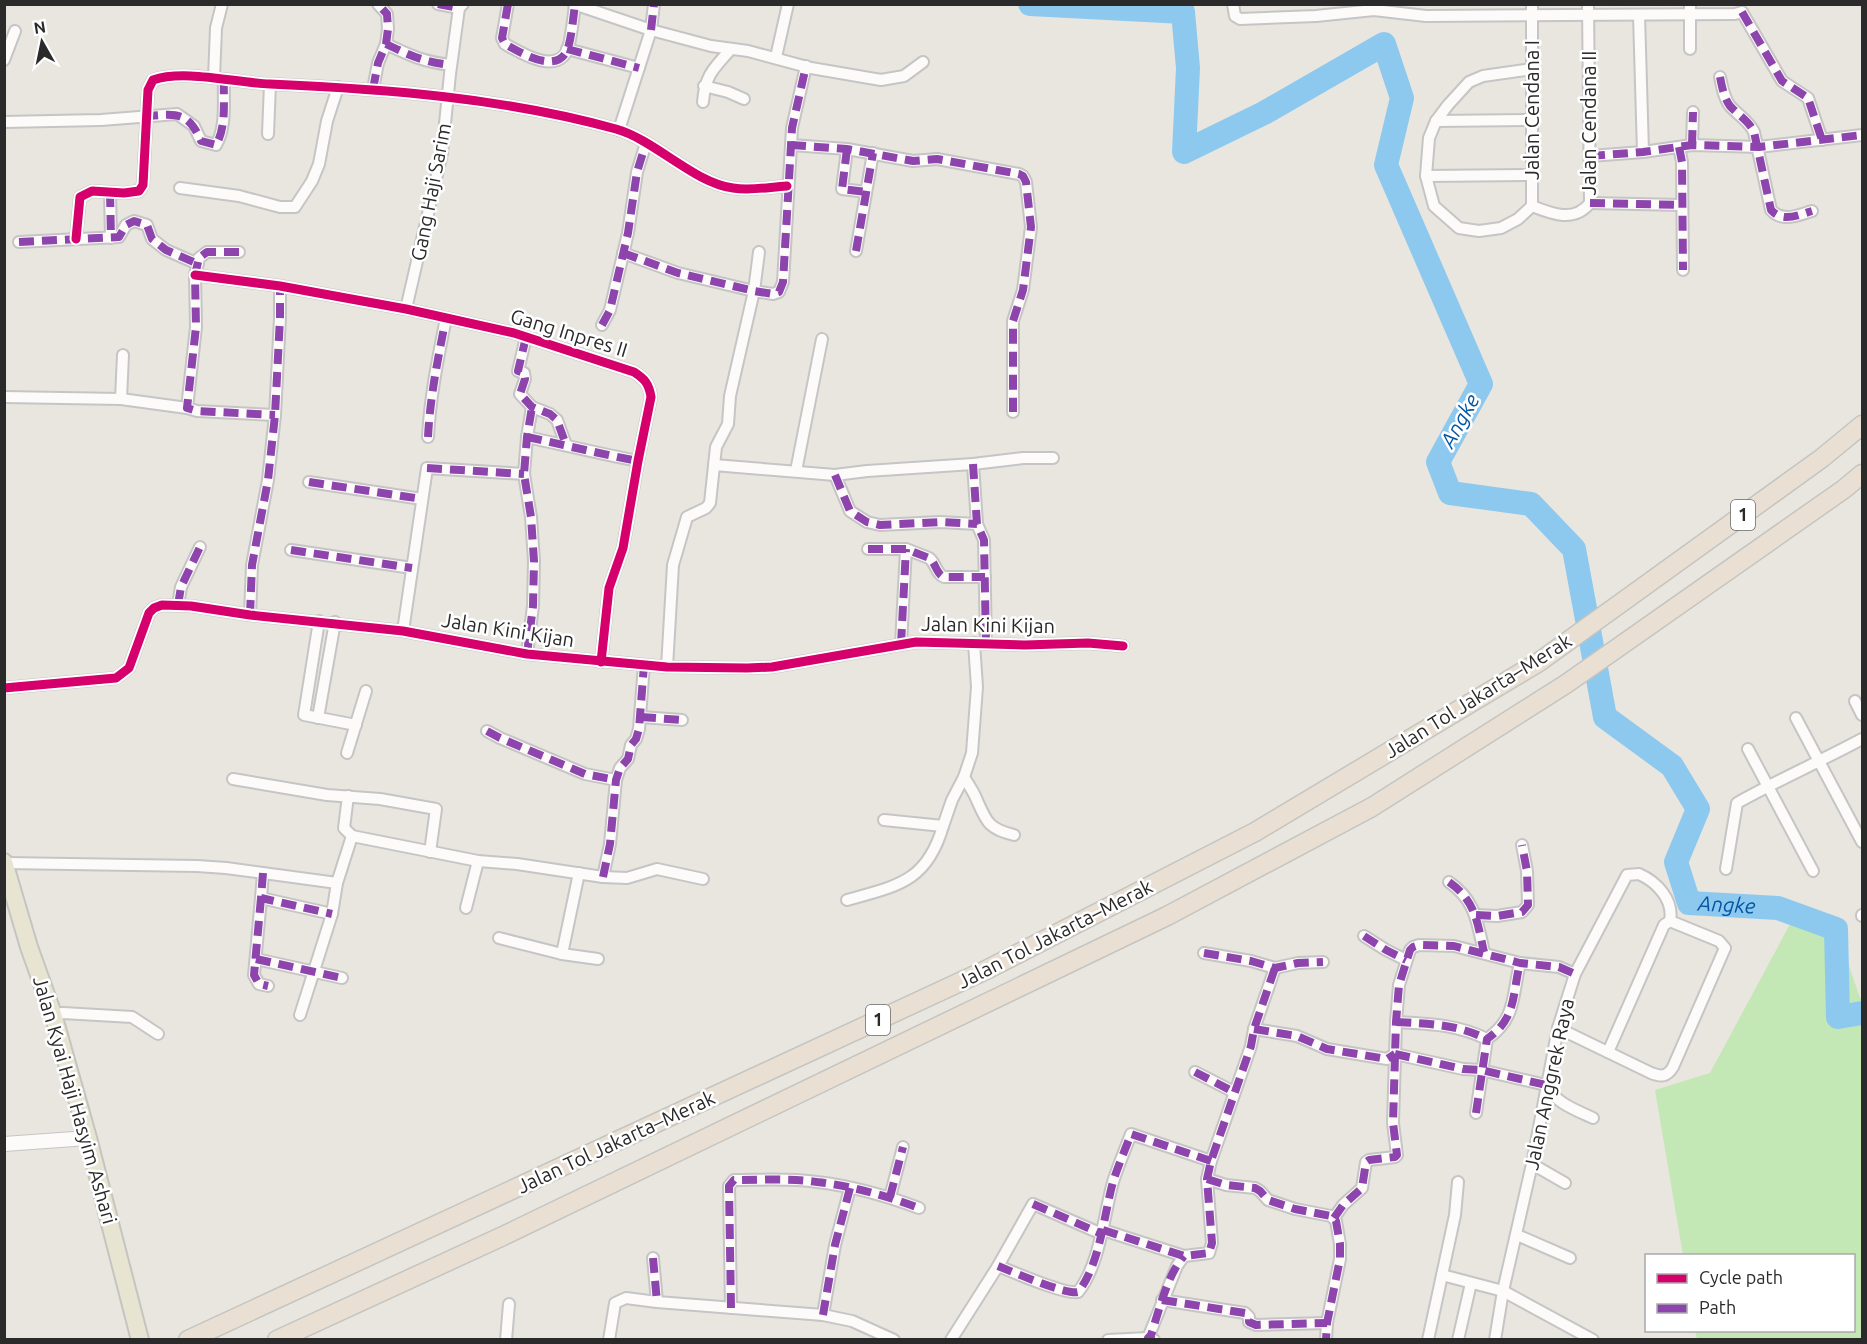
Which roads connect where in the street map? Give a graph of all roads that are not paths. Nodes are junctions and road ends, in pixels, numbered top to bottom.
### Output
1 (222, 4) edge
2 (378, 4) edge
3 (438, 4) edge
4 (508, 4) edge
5 (654, 4) edge
6 (788, 4) edge
7 (1233, 4) edge
8 (575, 5) edge
9 (461, 6) edge
10 (1374, 7) edge
11 (1743, 8) edge
12 (1316, 10) edge
13 (1426, 10) edge
14 (1478, 10) edge
15 (1532, 10) edge
16 (1588, 10) edge
17 (1690, 10) edge
18 (1639, 15) junction
19 (651, 30) junction
20 (15, 31) dead end
21 (387, 44) junction
22 (567, 49) junction
23 (731, 49) junction
24 (1690, 49) dead end
25 (776, 57) junction
26 (4, 60) edge
27 (923, 62) dead end
28 (451, 65) junction
29 (806, 66) junction
30 (639, 68) junction
31 (1532, 69) junction
32 (1720, 77) dead end
33 (219, 79) junction
34 (270, 84) junction
35 (704, 86) junction
36 (338, 87) junction
37 (373, 89) junction
38 (448, 97) junction
39 (744, 99) dead end
40 (703, 102) dead end
41 (1694, 112) dead end
42 (147, 116) junction
43 (1532, 120) junction
44 (1436, 121) junction
45 (4, 122) edge
46 (619, 130) junction
47 (268, 134) dead end
48 (1863, 135) edge
49 (1822, 140) junction
50 (646, 143) junction
51 (790, 145) junction
52 (1692, 145) junction
53 (1679, 147) junction
54 (1759, 147) junction
55 (847, 149) junction
56 (1643, 152) junction
57 (873, 153) junction
58 (1590, 156) junction
59 (1532, 175) junction
60 (1426, 176) junction
61 (787, 186) junction
62 (180, 188) dead end
63 (110, 192) junction
64 (866, 192) junction
65 (1590, 203) junction
66 (1682, 205) junction
67 (1532, 206) junction
68 (1812, 211) dead end
69 (111, 238) junction
70 (76, 239) junction
71 (19, 242) dead end
72 (856, 251) dead end
73 (239, 252) dead end
74 (759, 252) dead end
75 (624, 253) junction
76 (196, 270) junction
77 (1683, 270) dead end
78 (280, 286) junction
79 (754, 291) junction
80 (406, 309) junction
81 (446, 318) junction
82 (603, 325) dead end
83 (526, 337) junction
84 (822, 339) dead end
85 (123, 355) dead end
86 (4, 398) edge
87 (121, 399) junction
88 (532, 407) junction
89 (187, 408) junction
90 (1013, 412) dead end
91 (275, 415) junction
92 (1863, 425) edge
93 (428, 437) dead end
94 (527, 437) junction
95 (566, 445) junction
96 (1053, 458) dead end
97 (638, 461) junction
98 (973, 464) junction
99 (714, 465) junction
100 (796, 471) junction
101 (525, 474) junction
102 (1863, 474) edge
103 (835, 475) junction
104 (309, 482) dead end
105 (422, 499) junction
106 (977, 524) junction
107 (200, 547) dead end
108 (868, 549) dead end
109 (906, 549) junction
110 (291, 550) dead end
111 (412, 568) junction
112 (985, 577) junction
113 (178, 605) junction
114 (250, 615) junction
115 (319, 621) junction
116 (335, 622) junction
117 (403, 631) junction
118 (980, 643) junction
119 (901, 644) junction
120 (1123, 646) dead end
121 (315, 647) junction
122 (330, 650) junction
123 (527, 654) junction
124 (601, 662) junction
125 (644, 665) junction
126 (667, 667) junction
127 (4, 688) edge
128 (366, 691) dead end
129 (1855, 701) dead end
130 (1863, 715) edge
131 (641, 717) junction
132 (318, 718) junction
133 (1796, 718) dead end
134 (682, 720) dead end
135 (356, 725) junction
136 (488, 731) dead end
137 (1863, 739) edge
138 (1748, 749) dead end
139 (348, 753) dead end
140 (1820, 761) junction
141 (964, 777) junction
142 (233, 779) dead end
143 (616, 780) junction
144 (1768, 785) junction
145 (348, 796) junction
146 (884, 820) dead end
147 (943, 826) junction
148 (1014, 835) dead end
149 (352, 836) junction
150 (1863, 842) edge
151 (1522, 845) dead end
152 (430, 852) junction
153 (478, 861) junction
154 (5, 863) edge
155 (1726, 869) dead end
156 (1813, 871) dead end
157 (263, 873) junction
158 (579, 873) junction
159 (603, 877) junction
160 (703, 879) dead end
161 (1449, 882) dead end
162 (337, 884) junction
163 (261, 898) junction
164 (847, 900) dead end
165 (466, 908) dead end
166 (332, 914) junction
167 (1476, 915) junction
168 (1670, 921) junction
169 (1364, 936) dead end
170 (499, 938) dead end
171 (1484, 952) junction
172 (1204, 953) dead end
173 (562, 954) junction
174 (256, 959) junction
175 (598, 959) dead end
176 (1406, 960) junction
177 (1323, 962) dead end
178 (1520, 963) junction
179 (1275, 969) junction
180 (313, 973) junction
181 (1575, 974) junction
182 (342, 978) dead end
183 (268, 986) dead end
184 (53, 1014) junction
185 (300, 1015) dead end
186 (1396, 1022) junction
187 (1558, 1028) junction
188 (1254, 1029) junction
189 (158, 1034) dead end
190 (1487, 1039) junction
191 (1608, 1052) junction
192 (1395, 1054) junction
193 (1481, 1070) junction
194 (1195, 1072) dead end
195 (1546, 1085) junction
196 (1234, 1092) junction
197 (1476, 1113) dead end
198 (1593, 1118) dead end
199 (88, 1138) junction
200 (4, 1144) edge
201 (903, 1146) dead end
202 (1211, 1161) junction
203 (1532, 1164) junction
204 (1208, 1179) junction
205 (1458, 1182) dead end
206 (1565, 1183) dead end
207 (850, 1188) junction
208 (890, 1197) junction
209 (919, 1208) dead end
210 (1334, 1218) junction
211 (1103, 1232) junction
212 (1517, 1235) junction
213 (1184, 1256) junction
214 (653, 1258) dead end
215 (1570, 1258) dead end
216 (998, 1266) junction
217 (1442, 1275) junction
218 (1471, 1283) junction
219 (1503, 1292) junction
220 (1162, 1300) junction
221 (657, 1302) junction
222 (509, 1304) dead end
223 (731, 1308) junction
224 (824, 1315) junction
225 (1327, 1323) junction
226 (1151, 1339) edge
227 (140, 1340) edge
228 (188, 1340) edge
229 (277, 1340) edge
230 (506, 1340) edge
231 (609, 1340) edge
232 (894, 1340) edge
233 (951, 1340) edge
234 (1108, 1340) edge
235 (1326, 1340) edge
236 (1428, 1340) edge
237 (1458, 1340) edge
238 (1495, 1340) edge
239 (1593, 1340) edge

1 - 33 street
2 - 21 street
3 - 9 street
4 - 22 street
5 - 19 street
6 - 25 street
7 - 12 street
8 - 19 street
8 - 22 street
9 - 28 street, Gang Haji Sarim
10 - 12 street
10 - 13 street
11 - 17 street
11 - 49 street
13 - 14 street
14 - 15 street
15 - 16 street
15 - 31 street, Jalan Cendana I
16 - 18 street
16 - 58 street, Jalan Cendana II
17 - 18 street
17 - 24 street
18 - 56 street
19 - 23 street
19 - 30 street
20 - 26 street
21 - 28 street
21 - 37 street
22 - 30 street
23 - 25 street
23 - 35 street
25 - 29 street
27 - 29 street
28 - 38 street, Gang Haji Sarim
29 - 51 street
30 - 46 street
31 - 43 street, Jalan Cendana I
31 - 44 street
32 - 54 street
33 - 34 street
33 - 42 street
33 - 42 street
34 - 36 street
34 - 47 street
35 - 39 street
35 - 40 street
36 - 37 street
36 - 62 street
37 - 38 street
38 - 46 street
38 - 80 street, Gang Haji Sarim
41 - 52 street
42 - 45 street
42 - 63 street
43 - 44 street
43 - 59 street, Jalan Cendana I
44 - 60 street
46 - 50 street
48 - 49 street
49 - 54 street
50 - 61 street
50 - 75 street
51 - 55 street
51 - 61 street
52 - 53 street
52 - 54 street
53 - 56 street
53 - 66 street
54 - 68 street
55 - 57 street
55 - 64 street
56 - 58 street
57 - 64 street
57 - 90 street
58 - 65 street, Jalan Cendana II
59 - 60 street
59 - 67 street, Jalan Cendana I
60 - 67 street
61 - 79 street
63 - 69 street
63 - 70 street
64 - 72 street
65 - 66 street
65 - 67 street, Jalan Cendana II
66 - 77 street
69 - 70 street
69 - 76 street, Gang Inpres II
70 - 71 street
73 - 76 street
74 - 79 street
75 - 79 street
75 - 82 street
76 - 78 street, Gang Inpres II
76 - 89 street
78 - 80 street, Gang Inpres II
78 - 91 street
79 - 99 street
80 - 81 street, Gang Inpres II
81 - 83 street, Gang Inpres II
81 - 93 street
83 - 88 street
83 - 97 street, Gang Inpres II
84 - 100 street
85 - 87 street
86 - 87 street
87 - 89 street
88 - 94 street
88 - 95 street
89 - 91 street
91 - 114 street
92 - 228 highway, Jalan Tol Jakarta–Merak / 1
94 - 95 street
94 - 101 street
95 - 97 street
96 - 98 street
97 - 124 street, Gang Inpres II
98 - 103 street
98 - 106 street
99 - 100 street
99 - 126 street
100 - 103 street
101 - 105 street
101 - 123 street
102 - 229 highway, Jalan Tol Jakarta–Merak / 1
103 - 106 street
104 - 105 street
105 - 111 street
106 - 112 street
107 - 113 street
108 - 109 street
109 - 112 street
109 - 119 street
110 - 111 street
111 - 117 street
112 - 118 street
113 - 114 street, Jalan Kini Kijan
113 - 127 street, Jalan Kini Kijan
114 - 115 street, Jalan Kini Kijan
115 - 116 street, Jalan Kini Kijan
115 - 121 street
116 - 117 street, Jalan Kini Kijan
116 - 122 street
117 - 123 street, Jalan Kini Kijan
118 - 119 street, Jalan Kini Kijan
118 - 120 street, Jalan Kini Kijan
118 - 141 street
119 - 126 street, Jalan Kini Kijan
121 - 122 street
121 - 132 street
122 - 132 street
123 - 124 street, Jalan Kini Kijan
124 - 125 street, Jalan Kini Kijan
125 - 126 street, Jalan Kini Kijan
125 - 131 street
128 - 135 street
129 - 130 street
131 - 134 street
131 - 143 street
132 - 135 street
133 - 140 street
135 - 139 street
136 - 143 street
137 - 140 street
138 - 144 street
140 - 144 street
140 - 150 street
141 - 147 street
141 - 148 street
142 - 145 street
143 - 159 street
144 - 155 street
144 - 156 street
145 - 149 street
145 - 152 street
146 - 147 street
147 - 164 street
149 - 152 street
149 - 162 street
151 - 167 street
152 - 153 street
153 - 158 street
153 - 165 street
154 - 157 street
154 - 184 main road, Jalan Kyai Haji Hasyim Ashari
157 - 162 street
157 - 163 street
158 - 159 street
158 - 173 street
159 - 160 street
161 - 167 street
162 - 166 street
163 - 166 street
163 - 174 street
166 - 180 street
167 - 171 street
168 - 181 street, Jalan Anggrek Raya
168 - 191 street
168 - 191 street
169 - 176 street
170 - 173 street
171 - 176 street
171 - 178 street
172 - 179 street
173 - 175 street
174 - 180 street
174 - 183 street
176 - 186 street
177 - 179 street
178 - 181 street
178 - 190 street
179 - 188 street
180 - 182 street
180 - 185 street
181 - 187 street, Jalan Anggrek Raya
184 - 189 street
184 - 199 main road, Jalan Kyai Haji Hasyim Ashari
186 - 190 street
186 - 192 street
187 - 191 street
187 - 195 street, Jalan Anggrek Raya
188 - 192 street
188 - 196 street
190 - 193 street
192 - 193 street
192 - 210 street
193 - 195 street
193 - 197 street
194 - 196 street
195 - 198 street
195 - 203 street, Jalan Anggrek Raya
196 - 202 street
199 - 200 street
199 - 227 main road, Jalan Kyai Haji Hasyim Ashari
201 - 208 street
202 - 204 street
202 - 211 street
203 - 206 street
203 - 212 street, Jalan Anggrek Raya
204 - 210 street
204 - 213 street
205 - 217 street
207 - 208 street
207 - 223 street
207 - 224 street
208 - 209 street
210 - 225 street
211 - 213 street
211 - 216 street
211 - 216 street
212 - 215 street
212 - 219 street, Jalan Anggrek Raya
213 - 220 street
214 - 221 street
216 - 233 street
217 - 218 street
217 - 236 street
218 - 219 street
218 - 237 street
219 - 238 street, Jalan Anggrek Raya
219 - 239 street
220 - 225 street
220 - 226 street
221 - 223 street
221 - 231 street
222 - 230 street
223 - 224 street
224 - 232 street
225 - 235 street
226 - 234 street

